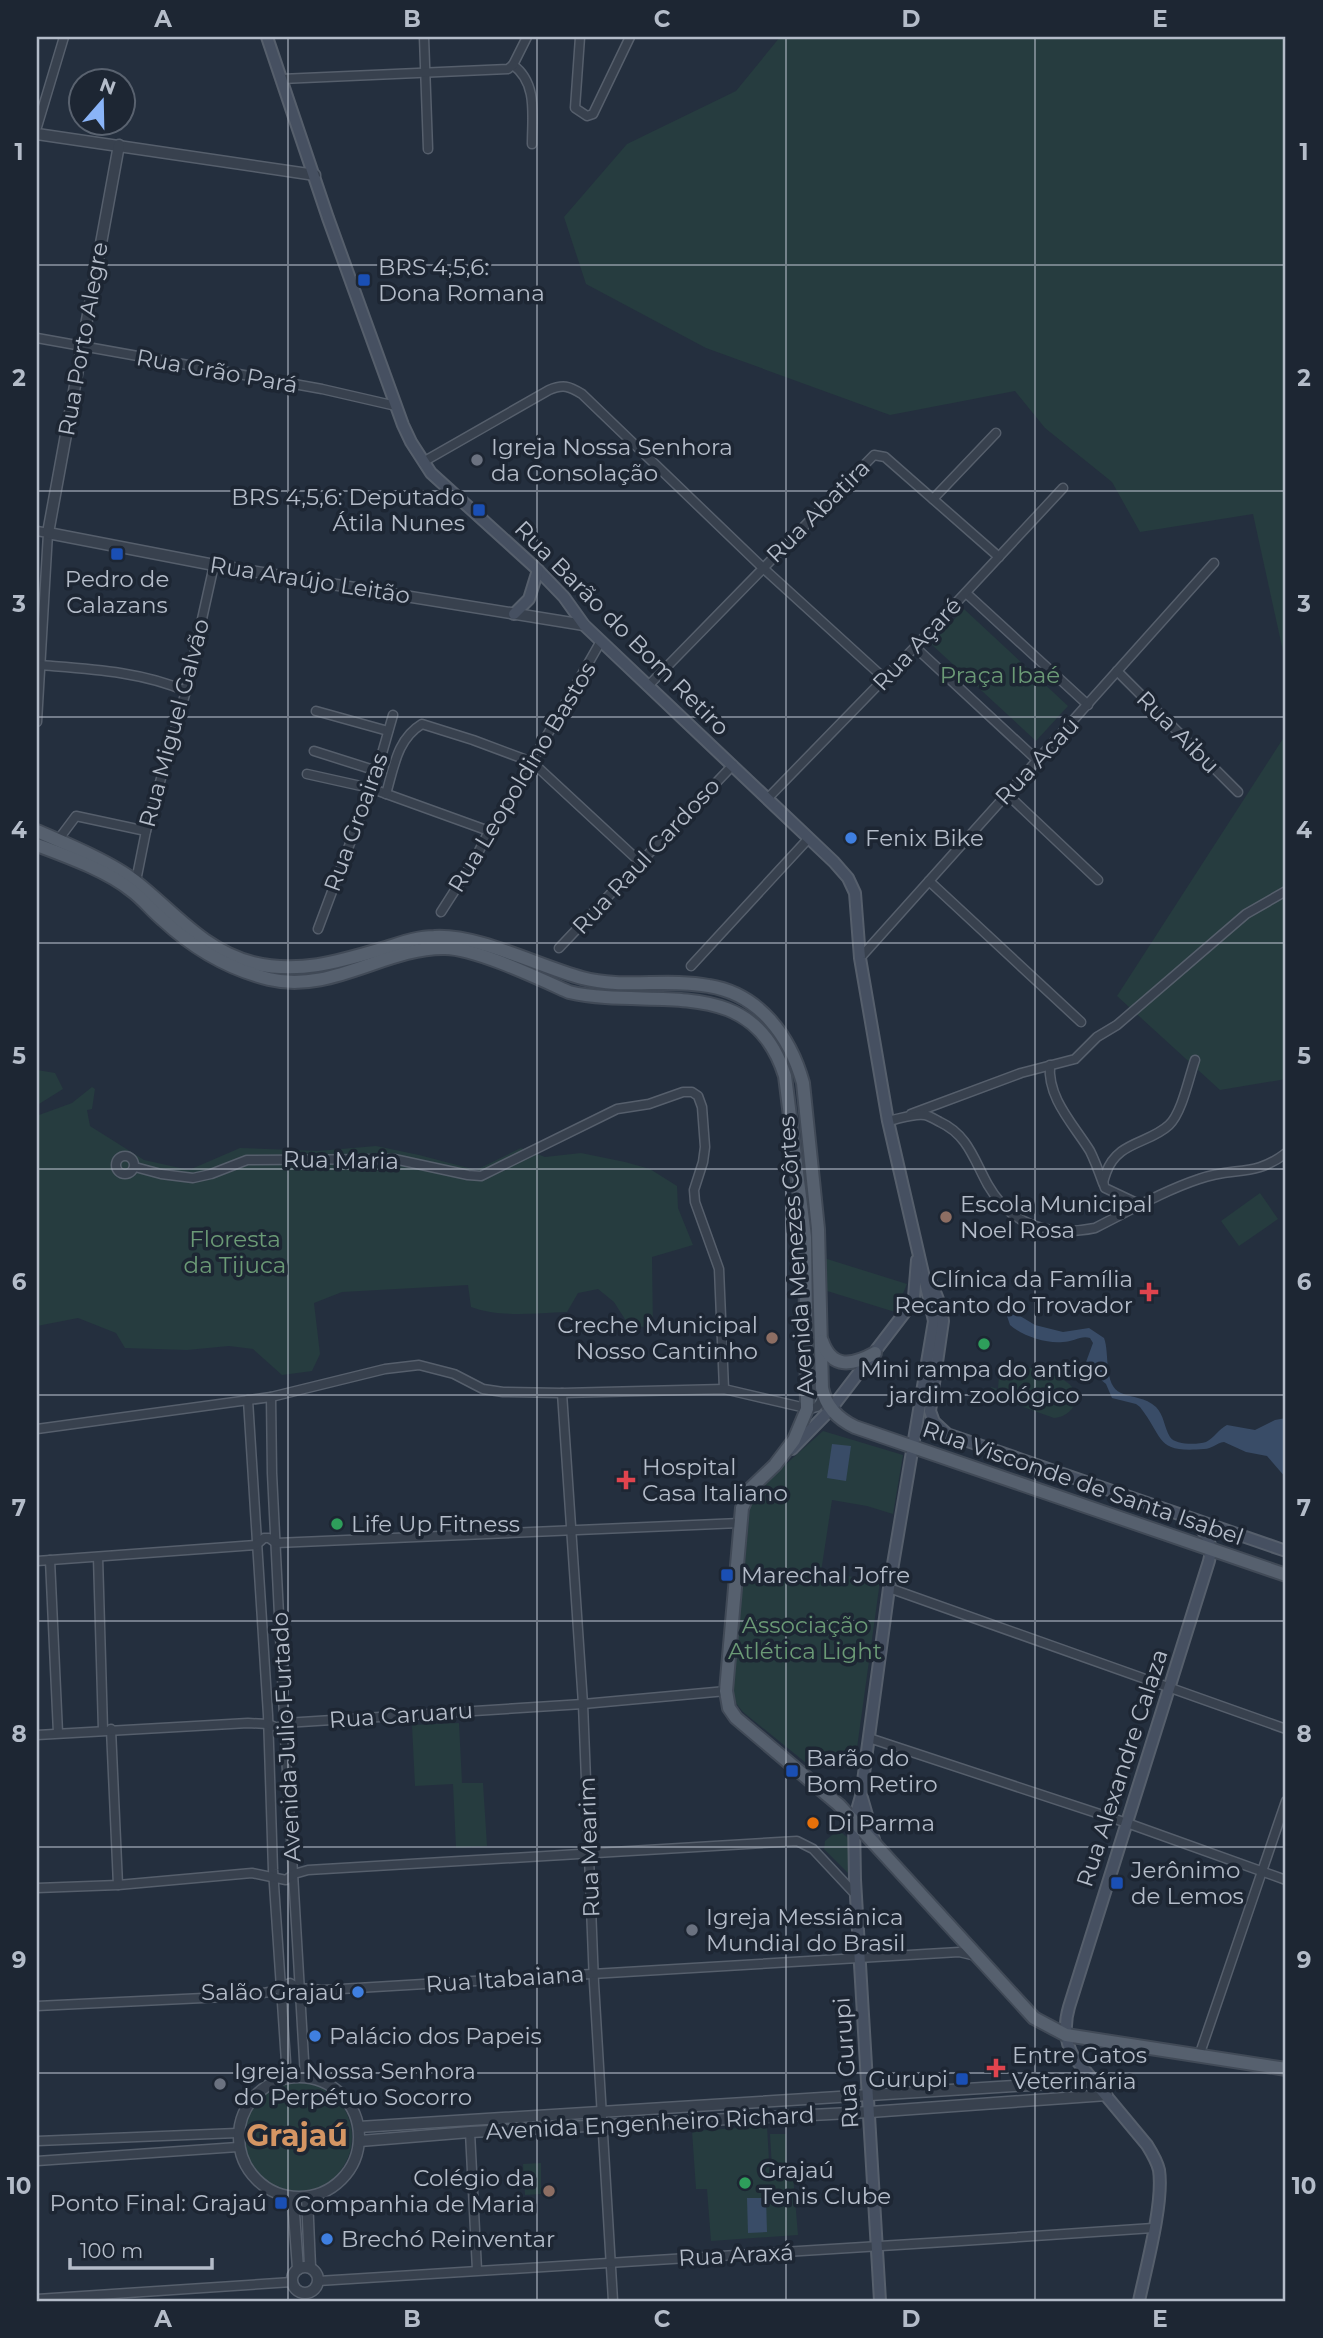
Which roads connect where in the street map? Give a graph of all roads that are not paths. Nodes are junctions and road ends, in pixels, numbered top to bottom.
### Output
1 (64, 37) edge
2 (267, 37) edge
3 (424, 37) edge
4 (527, 37) edge
5 (580, 37) edge
6 (630, 37) edge
7 (513, 65) junction
8 (424, 71) junction
9 (281, 79) junction
10 (37, 127) edge
11 (37, 134) edge
12 (532, 144) dead end
13 (119, 145) junction
14 (428, 149) dead end
15 (315, 175) junction
16 (37, 338) edge
17 (82, 346) junction
18 (396, 406) junction
19 (996, 433) dead end
20 (422, 462) junction
21 (1063, 488) dead end
22 (933, 499) junction
23 (37, 531) edge
24 (48, 533) junction
25 (999, 557) junction
26 (1214, 563) dead end
27 (214, 565) junction
28 (762, 567) junction
29 (538, 570) junction
30 (966, 593) junction
31 (514, 614) junction
32 (584, 625) junction
33 (601, 641) junction
34 (915, 647) junction
35 (39, 665) junction
36 (1117, 671) junction
37 (885, 679) junction
38 (648, 686) junction
39 (186, 691) junction
40 (1088, 705) junction
41 (316, 711) dead end
42 (393, 715) dead end
43 (37, 723) edge
44 (388, 731) junction
45 (314, 751) dead end
46 (1037, 760) junction
47 (532, 762) junction
48 (733, 765) junction
49 (377, 771) junction
50 (307, 774) dead end
51 (370, 788) junction
52 (1238, 792) dead end
53 (1006, 793) junction
54 (386, 794) junction
55 (768, 798) junction
56 (37, 831) edge
57 (146, 831) junction
58 (489, 831) junction
59 (809, 838) junction
60 (58, 840) junction
61 (37, 845) edge
62 (640, 862) junction
63 (1098, 880) dead end
64 (136, 881) junction
65 (929, 881) junction
66 (1286, 891) edge
67 (441, 912) dead end
68 (317, 929) dead end
69 (559, 948) dead end
70 (860, 958) junction
71 (691, 966) dead end
72 (1080, 1022) dead end
73 (1195, 1060) dead end
74 (1050, 1065) junction
75 (888, 1121) junction
76 (1286, 1153) edge
77 (135, 1167) dead end
78 (1103, 1183) junction
79 (1141, 1205) junction
80 (917, 1247) junction
81 (820, 1329) junction
82 (875, 1353) junction
83 (724, 1389) junction
84 (562, 1393) junction
85 (271, 1397) junction
86 (824, 1397) junction
87 (248, 1400) junction
88 (807, 1409) junction
89 (831, 1409) junction
90 (37, 1429) edge
91 (913, 1447) junction
92 (775, 1465) junction
93 (1192, 1520) junction
94 (740, 1523) junction
95 (572, 1531) junction
96 (276, 1546) junction
97 (257, 1548) junction
98 (1212, 1550) junction
99 (1286, 1551) edge
100 (98, 1557) junction
101 (50, 1560) junction
102 (37, 1561) edge
103 (1286, 1575) edge
104 (890, 1588) junction
105 (1170, 1689) junction
106 (726, 1691) junction
107 (583, 1704) junction
108 (268, 1719) junction
109 (285, 1719) junction
110 (1286, 1729) edge
111 (107, 1730) junction
112 (58, 1733) junction
113 (37, 1735) edge
114 (869, 1738) junction
115 (861, 1796) junction
116 (1286, 1801) edge
117 (854, 1821) junction
118 (1127, 1823) junction
119 (876, 1849) junction
120 (588, 1852) junction
121 (274, 1864) junction
122 (293, 1869) junction
123 (1262, 1871) junction
124 (275, 1877) junction
125 (1286, 1880) edge
126 (118, 1885) junction
127 (37, 1888) edge
128 (856, 1895) junction
129 (977, 1956) junction
130 (860, 1958) junction
131 (594, 1974) junction
132 (281, 1989) junction
133 (299, 1992) junction
134 (282, 1999) junction
135 (37, 2006) edge
136 (1066, 2035) junction
137 (1199, 2056) junction
138 (1286, 2069) edge
139 (305, 2077) junction
140 (284, 2078) junction
141 (1095, 2081) junction
142 (869, 2093) junction
143 (1107, 2095) junction
144 (601, 2111) junction
145 (870, 2112) junction
146 (601, 2126) junction
147 (359, 2127) junction
148 (470, 2132) junction
149 (237, 2133) junction
150 (37, 2141) edge
151 (360, 2141) junction
152 (238, 2147) junction
153 (37, 2161) edge
154 (307, 2197) junction
155 (293, 2199) junction
156 (1153, 2228) junction
157 (877, 2248) junction
158 (611, 2261) junction
159 (310, 2267) junction
160 (298, 2269) junction
161 (477, 2270) junction
162 (318, 2281) junction
163 (297, 2291) edge
164 (313, 2296) edge
165 (37, 2299) edge
166 (94, 2299) edge
167 (613, 2301) edge
168 (880, 2301) edge
169 (1139, 2301) edge

1 - 10 street
2 - 9 main road, Rua Barão do Bom Retiro
3 - 8 street
4 - 7 street
5 - 6 street
7 - 8 street
7 - 12 street
8 - 9 street
8 - 14 street
9 - 15 main road, Rua Barão do Bom Retiro
11 - 13 street
13 - 15 street
13 - 17 street, Rua Porto Alegre
15 - 18 main road, Rua Barão do Bom Retiro
16 - 17 street, Rua Grão Pará
17 - 18 street, Rua Grão Pará
17 - 24 street, Rua Porto Alegre
18 - 20 main road, Rua Barão do Bom Retiro
19 - 22 street
20 - 28 street
20 - 29 main road, Rua Barão do Bom Retiro
21 - 25 street, Rua Açaré
22 - 25 street, Rua Abatira
22 - 28 street, Rua Abatira
23 - 24 street, Rua Araújo Leitão
24 - 27 street, Rua Araújo Leitão
24 - 35 street
25 - 30 street, Rua Açaré
26 - 36 street, Rua Acaú
27 - 31 street, Rua Araújo Leitão
27 - 39 street, Rua Miguel Galvão
28 - 37 street
28 - 38 street, Rua Abatira
29 - 31 main road
29 - 32 main road, Rua Barão do Bom Retiro
30 - 34 street, Rua Açaré
30 - 40 street
31 - 32 street, Rua Araújo Leitão
32 - 33 main road, Rua Barão do Bom Retiro
33 - 38 main road, Rua Barão do Bom Retiro
33 - 47 street, Rua Leopoldino Bastos
34 - 37 street, Rua Açaré
34 - 46 street
35 - 39 street
35 - 43 street
36 - 40 street, Rua Acaú
36 - 52 street, Rua Aibu
37 - 55 street, Rua Açaré
38 - 48 main road, Rua Barão do Bom Retiro
39 - 57 street, Rua Miguel Galvão
40 - 46 street, Rua Acaú
41 - 44 street
42 - 44 street, Rua Groairas
44 - 49 street, Rua Groairas
45 - 49 street
46 - 53 street, Rua Acaú
47 - 54 street
47 - 58 street, Rua Leopoldino Bastos
47 - 62 street
48 - 55 main road, Rua Barão do Bom Retiro
48 - 62 street, Rua Raul Cardoso
49 - 51 street, Rua Groairas
50 - 51 street
51 - 54 street
51 - 68 street, Rua Groairas
53 - 63 street
53 - 65 street, Rua Acaú
54 - 58 street
55 - 59 main road, Rua Barão do Bom Retiro
56 - 60 main road, Avenida Menezes Côrtes
57 - 60 street
57 - 64 street, Rua Miguel Galvão
58 - 67 street, Rua Leopoldino Bastos
59 - 70 main road, Rua Barão do Bom Retiro
59 - 71 street
60 - 64 main road, Avenida Menezes Côrtes
61 - 88 main road, Avenida Menezes Côrtes
62 - 69 street, Rua Raul Cardoso
64 - 81 main road, Avenida Menezes Côrtes
65 - 70 street, Rua Acaú
65 - 72 street
66 - 74 street
70 - 75 main road, Rua Barão do Bom Retiro
73 - 78 street
74 - 75 street
74 - 78 street
75 - 79 street
75 - 80 main road, Rua Barão do Bom Retiro
76 - 79 street
77 - 83 street, Rua Maria
78 - 79 street
80 - 82 main road
80 - 91 main road, Rua Barão do Bom Retiro
80 - 93 main road, Rua Barão do Bom Retiro
81 - 82 main road
81 - 86 main road, Avenida Menezes Côrtes
82 - 89 main road
83 - 84 street
83 - 88 street
84 - 85 street
84 - 95 street, Rua Mearim
85 - 87 street
85 - 96 street, Avenida Julio Furtado
86 - 88 street
86 - 89 main road, Avenida Menezes Côrtes
87 - 90 street
87 - 97 street, Avenida Julio Furtado
88 - 92 main road, Avenida Menezes Côrtes
89 - 91 main road, Rua Visconde de Santa Isabel
89 - 92 main road
91 - 98 main road, Rua Visconde de Santa Isabel
91 - 104 main road, Rua Barão do Bom Retiro
92 - 94 main road, Avenida Menezes Côrtes
93 - 98 main road
93 - 99 main road, Rua Barão do Bom Retiro
94 - 95 street
94 - 106 main road, Avenida Menezes Côrtes
95 - 96 street
95 - 107 street, Rua Mearim
96 - 97 street
96 - 97 street
96 - 109 street, Avenida Julio Furtado
97 - 100 street
97 - 108 street, Avenida Julio Furtado
98 - 103 main road, Rua Visconde de Santa Isabel
98 - 105 main road, Rua Alexandre Calaza
100 - 101 street
100 - 111 street
101 - 102 street
101 - 112 street
104 - 105 street
104 - 114 main road, Rua Barão do Bom Retiro
105 - 110 street
105 - 118 main road, Rua Alexandre Calaza
106 - 107 street, Rua Caruaru
106 - 117 main road
107 - 109 street, Rua Caruaru
107 - 120 street, Rua Mearim
108 - 109 street, Rua Caruaru
108 - 109 street, Rua Caruaru
108 - 111 street, Rua Caruaru
108 - 121 street, Avenida Julio Furtado
109 - 122 street, Avenida Julio Furtado
111 - 112 street, Rua Caruaru
111 - 126 street
112 - 113 street, Rua Caruaru
114 - 115 main road, Rua Barão do Bom Retiro
114 - 118 street
115 - 117 main road, Rua Barão do Bom Retiro
115 - 119 main road, Rua Barão do Bom Retiro
116 - 123 street
117 - 119 main road, Rua Barão do Bom Retiro
117 - 128 main road, Rua Gurupi
118 - 123 street
118 - 136 main road, Rua Alexandre Calaza
119 - 129 main road, Rua Barão do Bom Retiro
120 - 122 street
120 - 128 street
120 - 131 street, Rua Mearim
121 - 122 street
121 - 124 street, Avenida Julio Furtado
122 - 124 street
122 - 133 street, Avenida Julio Furtado
123 - 125 street
123 - 137 street
124 - 126 street
124 - 132 street, Avenida Julio Furtado
126 - 127 street
128 - 130 main road, Rua Gurupi
129 - 130 street, Rua Itabaiana
129 - 136 main road, Rua Barão do Bom Retiro
130 - 131 street, Rua Itabaiana
130 - 142 main road, Rua Gurupi
131 - 133 street, Rua Itabaiana
131 - 144 street, Rua Mearim
132 - 133 street, Rua Itabaiana
132 - 134 street, Avenida Julio Furtado
132 - 135 street, Rua Itabaiana
133 - 134 street, Rua Itabaiana
133 - 139 street, Avenida Julio Furtado
134 - 140 street, Avenida Julio Furtado
136 - 137 main road, Rua Barão do Bom Retiro
136 - 141 main road
137 - 138 main road, Rua Barão do Bom Retiro
139 - 140 street
139 - 147 street
140 - 149 street
141 - 142 street, Avenida Engenheiro Richard
141 - 143 main road
142 - 144 street, Avenida Engenheiro Richard
142 - 145 main road, Rua Gurupi
143 - 145 street, Avenida Engenheiro Richard
143 - 156 main road
144 - 146 street, Rua Mearim
144 - 147 street, Avenida Engenheiro Richard
145 - 146 street, Avenida Engenheiro Richard
145 - 157 main road, Rua Gurupi
146 - 148 street, Avenida Engenheiro Richard
146 - 158 street, Rua Mearim
147 - 151 street
148 - 151 street, Avenida Engenheiro Richard
148 - 161 street
149 - 150 street
149 - 152 street
151 - 154 street
152 - 153 street
152 - 155 street
154 - 155 street
154 - 159 street
155 - 160 street
156 - 157 street, Rua Araxá
156 - 169 main road
157 - 158 street, Rua Araxá
157 - 168 main road, Rua Gurupi
158 - 161 street, Rua Araxá
158 - 167 street, Rua Mearim
159 - 160 street
159 - 162 street
160 - 163 street
161 - 162 street, Rua Araxá
162 - 164 street
163 - 164 street
163 - 166 street
165 - 166 street

